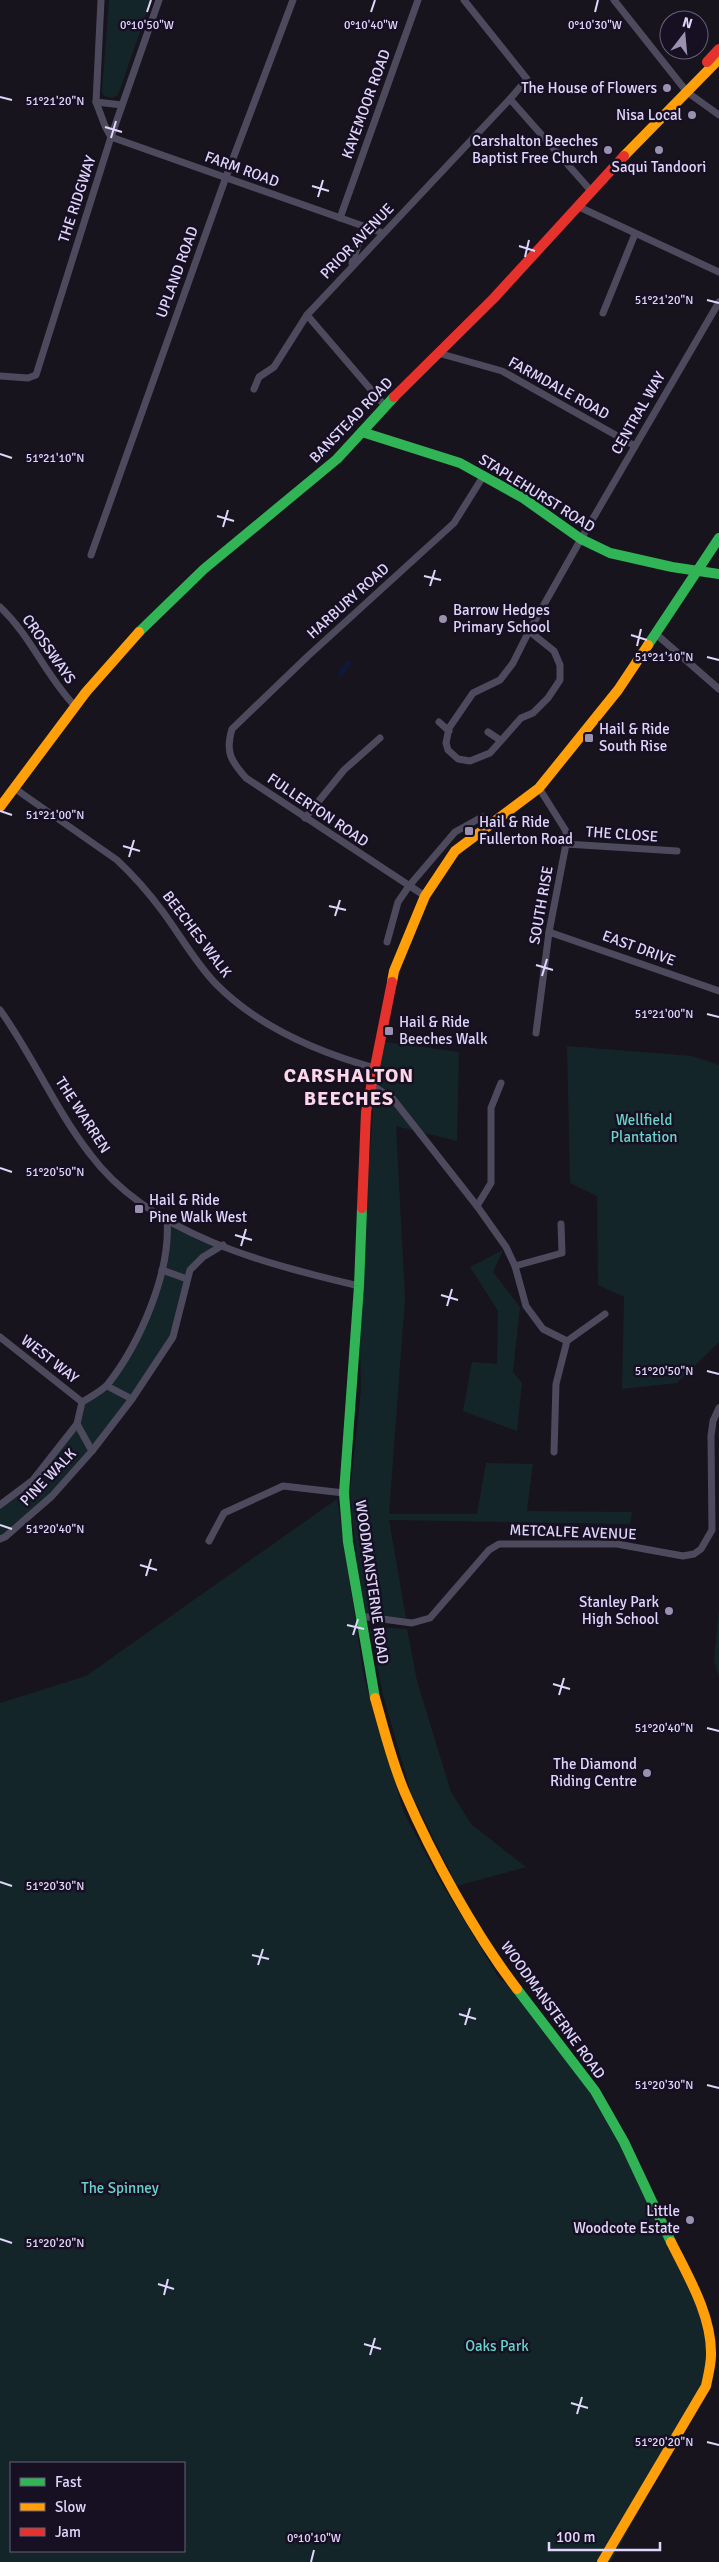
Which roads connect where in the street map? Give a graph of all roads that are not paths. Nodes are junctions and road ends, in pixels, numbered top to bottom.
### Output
1 (101, 0) edge
2 (159, 0) edge
3 (293, 0) edge
4 (418, 0) edge
5 (464, 0) edge
6 (614, 0) edge
7 (719, 49) edge
8 (719, 59) edge
9 (685, 90) junction
10 (510, 100) junction
11 (96, 102) junction
12 (122, 105) junction
13 (719, 115) edge
14 (112, 137) junction
15 (226, 177) junction
16 (592, 192) junction
17 (577, 206) junction
18 (340, 218) junction
19 (364, 227) junction
20 (383, 233) junction
21 (635, 234) junction
22 (351, 266) junction
23 (719, 272) edge
24 (719, 302) edge
25 (603, 314) dead end
26 (307, 315) junction
27 (438, 353) junction
28 (2, 376) edge
29 (254, 389) dead end
30 (385, 406) junction
31 (362, 432) junction
32 (636, 446) junction
33 (484, 475) junction
34 (719, 538) edge
35 (581, 539) junction
36 (91, 555) dead end
37 (698, 572) junction
38 (719, 574) edge
39 (0, 607) edge
40 (529, 631) junction
41 (656, 634) junction
42 (719, 689) edge
43 (75, 706) junction
44 (439, 722) dead end
45 (448, 731) junction
46 (488, 732) dead end
47 (380, 738) dead end
48 (500, 740) junction
49 (227, 744) joint
50 (14, 788) junction
51 (539, 788) junction
52 (0, 807) edge
53 (482, 817) dead end
54 (305, 818) junction
55 (566, 844) junction
56 (676, 851) dead end
57 (408, 886) junction
58 (425, 896) junction
59 (549, 932) junction
60 (387, 942) dead end
61 (719, 991) edge
62 (0, 1010) edge
63 (536, 1033) dead end
64 (375, 1068) junction
65 (501, 1083) dead end
66 (370, 1084) junction
67 (477, 1206) junction
68 (167, 1220) junction
69 (561, 1224) dead end
70 (223, 1245) junction
71 (515, 1266) junction
72 (162, 1270) junction
73 (187, 1279) junction
74 (359, 1286) junction
75 (605, 1314) dead end
76 (0, 1337) edge
77 (567, 1341) junction
78 (107, 1386) junction
79 (132, 1399) junction
80 (82, 1402) junction
81 (719, 1408) edge
82 (77, 1424) junction
83 (92, 1451) junction
84 (554, 1452) dead end
85 (715, 1478) edge
86 (344, 1493) junction
87 (0, 1505) edge
88 (0, 1539) edge
89 (209, 1541) dead end
90 (360, 1616) junction
91 (602, 2562) edge

1 - 11 street
2 - 12 street, THE RIDGWAY
3 - 15 street, UPLAND ROAD
4 - 18 street, KAYEMOOR ROAD
5 - 10 street, PRIOR AVENUE
6 - 9 street
7 - 9 main road, BANSTEAD ROAD
8 - 9 main road, BANSTEAD ROAD
9 - 13 street
9 - 16 main road, BANSTEAD ROAD
10 - 16 street
10 - 20 street, PRIOR AVENUE
11 - 12 street
11 - 14 street
12 - 14 street, THE RIDGWAY
14 - 15 street, FARM ROAD
14 - 28 street, THE RIDGWAY
15 - 18 street, FARM ROAD
15 - 36 street, UPLAND ROAD
16 - 17 main road, BANSTEAD ROAD
17 - 21 street
17 - 27 main road, BANSTEAD ROAD
18 - 19 street, FARM ROAD
19 - 20 street, FARM ROAD
19 - 22 street
20 - 22 street, PRIOR AVENUE
21 - 23 street
21 - 25 street
22 - 26 street, PRIOR AVENUE
24 - 32 street, CENTRAL WAY
26 - 29 street, PRIOR AVENUE
26 - 30 street
27 - 30 main road, BANSTEAD ROAD
27 - 32 street, FARMDALE ROAD
30 - 31 main road, BANSTEAD ROAD
31 - 33 main road, STAPLEHURST ROAD
31 - 43 main road, BANSTEAD ROAD
32 - 35 street, CENTRAL WAY
33 - 35 main road, STAPLEHURST ROAD
33 - 49 street, HARBURY ROAD
34 - 37 main road, WOODMANSTERNE ROAD
35 - 37 main road, STAPLEHURST ROAD
35 - 40 street, CENTRAL WAY
37 - 38 main road, STAPLEHURST ROAD
37 - 41 main road, WOODMANSTERNE ROAD
39 - 43 street, CROSSWAYS
40 - 45 street, CENTRAL WAY
40 - 48 street
41 - 42 street
41 - 51 main road, WOODMANSTERNE ROAD
43 - 50 main road, BANSTEAD ROAD
44 - 45 street
45 - 48 street
46 - 48 street
47 - 54 street
49 - 54 street, FULLERTON ROAD
50 - 52 main road, BANSTEAD ROAD
50 - 64 street, BEECHES WALK
51 - 55 street, SOUTH RISE
51 - 58 main road, WOODMANSTERNE ROAD
53 - 57 street
54 - 57 street, FULLERTON ROAD
55 - 56 street, THE CLOSE
55 - 59 street, SOUTH RISE
57 - 58 street, FULLERTON ROAD
57 - 60 street
58 - 64 main road, WOODMANSTERNE ROAD
59 - 61 street, EAST DRIVE
59 - 63 street, SOUTH RISE
62 - 68 street, THE WARREN
64 - 66 main road, WOODMANSTERNE ROAD
65 - 67 street
66 - 67 street
66 - 74 main road, WOODMANSTERNE ROAD
67 - 71 street
68 - 70 street, THE WARREN
68 - 72 street
69 - 71 street
70 - 73 street, PINE WALK
70 - 74 street, THE WARREN
71 - 77 street
72 - 73 street
72 - 78 street
73 - 79 street, PINE WALK
74 - 86 main road, WOODMANSTERNE ROAD
75 - 77 street
76 - 80 street, WEST WAY
77 - 84 street
78 - 79 street
78 - 80 street
79 - 83 street, PINE WALK
80 - 82 street, PINE WALK
81 - 85 street, METCALFE AVENUE
82 - 83 street, PINE WALK
82 - 87 street, PINE WALK
83 - 88 street, PINE WALK
85 - 90 street, METCALFE AVENUE
86 - 89 street
86 - 90 main road, WOODMANSTERNE ROAD
90 - 91 main road, WOODMANSTERNE ROAD

